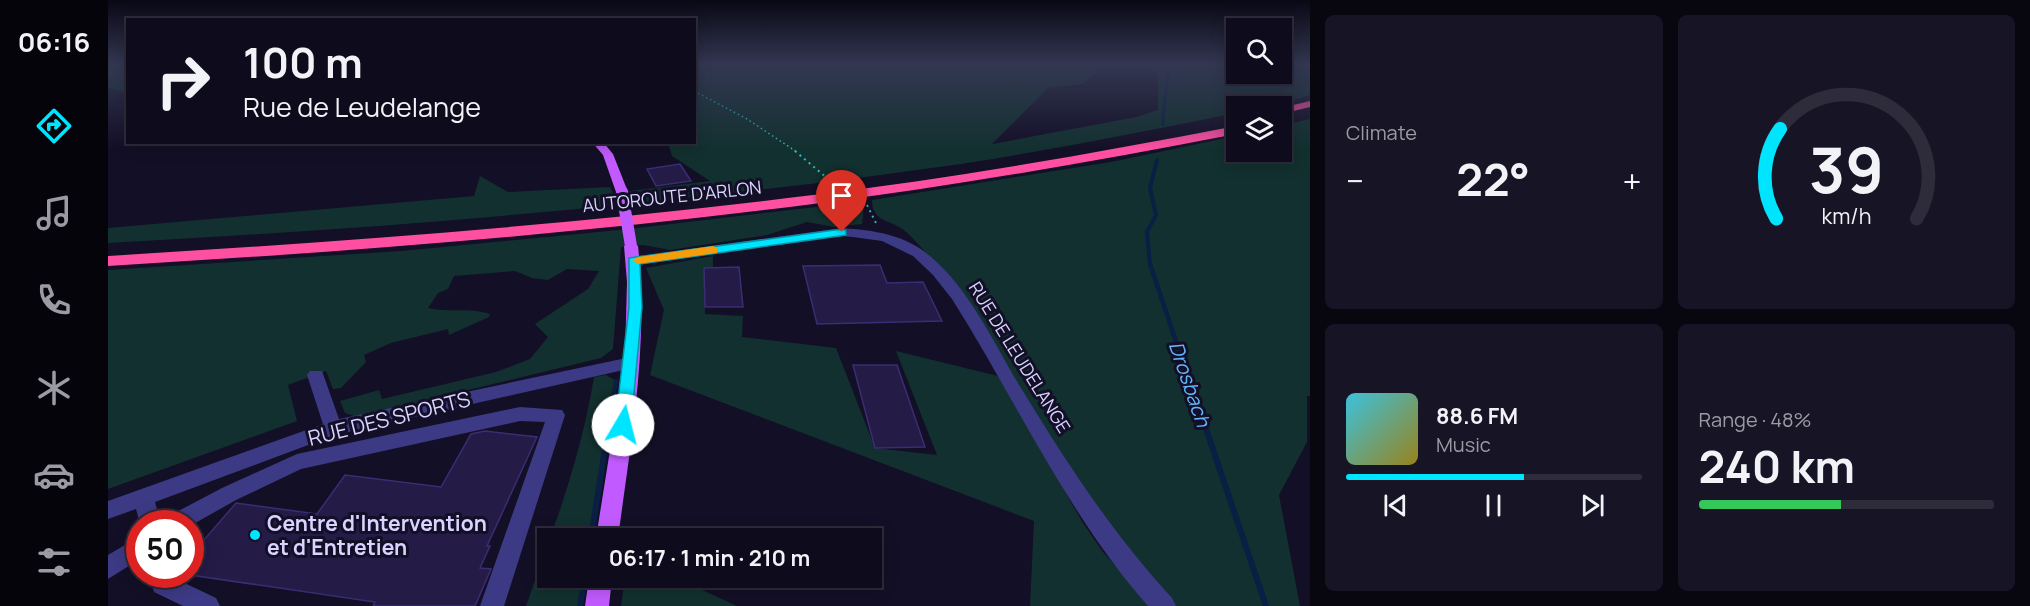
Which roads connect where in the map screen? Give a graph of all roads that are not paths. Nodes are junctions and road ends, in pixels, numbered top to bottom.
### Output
1 (1310, 104) edge
2 (1292, 108) edge
3 (1310, 113) edge
4 (1292, 117) edge
5 (1226, 123) edge
6 (1226, 132) edge
7 (603, 144) edge
8 (108, 250) edge
9 (632, 254) junction
10 (108, 261) edge
11 (631, 363) junction
12 (316, 375) dead end
13 (333, 428) junction
14 (144, 497) junction
15 (112, 510) edge
16 (147, 510) edge
17 (201, 510) edge
18 (608, 528) edge
19 (126, 556) edge
20 (108, 568) edge
21 (170, 588) edge
22 (600, 588) edge
23 (208, 606) edge
24 (492, 606) edge
25 (597, 606) edge
26 (1164, 606) edge

1 - 2 highway
3 - 4 highway
5 - 8 highway, AUTOROUTE D'ARLON
6 - 10 highway, AUTOROUTE D'ARLON
7 - 9 main road, bridge
9 - 11 main road
9 - 26 street, RUE DE LEUDELANGE
11 - 13 street, RUE DES SPORTS
11 - 18 main road
12 - 13 street
13 - 14 street, RUE DES SPORTS
14 - 15 street, RUE DES SPORTS
14 - 16 street
17 - 24 street
19 - 20 street
21 - 23 street
22 - 25 main road

